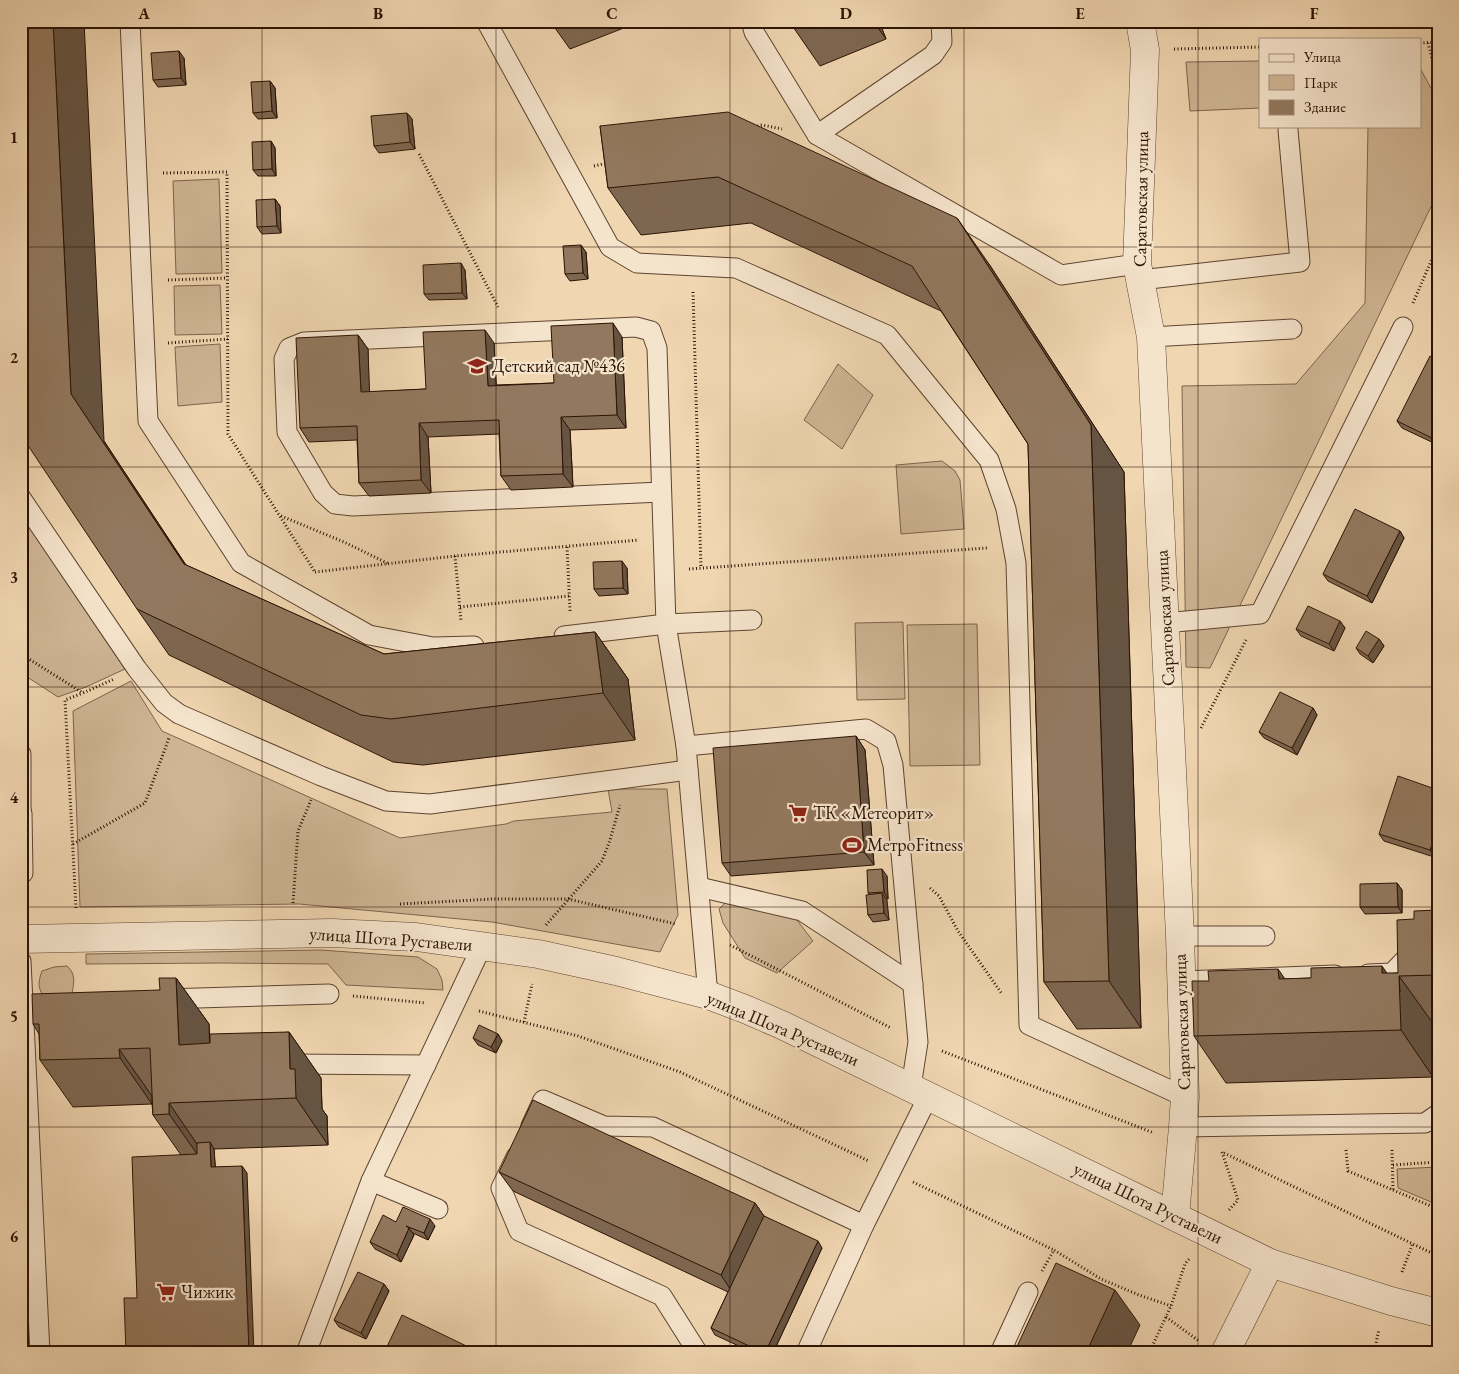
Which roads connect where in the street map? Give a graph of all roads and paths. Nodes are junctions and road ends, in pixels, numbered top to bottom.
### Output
1 (130, 21) edge
2 (486, 21) edge
3 (751, 21) edge
4 (941, 21) edge
5 (1140, 21) edge
6 (1438, 42) edge
7 (1422, 43) edge
8 (1428, 43) junction
9 (1259, 47) edge
10 (1145, 50) junction
11 (1438, 82) edge
12 (752, 128) edge
13 (1288, 130) dead end
14 (817, 136) junction
15 (419, 154) dead end
16 (608, 162) edge
17 (569, 171) junction
18 (137, 174) junction
19 (1438, 245) edge
20 (692, 266) junction
21 (1139, 272) junction
22 (227, 278) junction
23 (142, 281) junction
24 (1403, 327) joint
25 (1292, 329) dead end
26 (511, 332) junction
27 (1151, 337) junction
28 (228, 339) junction
29 (146, 345) junction
30 (661, 492) junction
31 (21, 498) edge
32 (280, 515) junction
33 (662, 538) junction
34 (1013, 546) junction
35 (567, 547) junction
36 (455, 556) junction
37 (390, 564) junction
38 (701, 568) junction
39 (663, 571) junction
40 (315, 572) junction
41 (569, 596) junction
42 (299, 597) junction
43 (460, 607) junction
44 (1260, 614) junction
45 (752, 620) dead end
46 (1165, 623) junction
47 (666, 624) junction
48 (571, 635) junction
49 (551, 637) edge
50 (493, 644) edge
51 (464, 647) junction
52 (21, 654) edge
53 (137, 669) junction
54 (82, 693) junction
55 (179, 714) junction
56 (1198, 733) dead end
57 (686, 746) junction
58 (21, 754) edge
59 (688, 770) junction
60 (322, 776) junction
61 (627, 777) junction
62 (22, 813) edge
63 (73, 844) junction
64 (903, 870) junction
65 (21, 873) edge
66 (699, 887) junction
67 (292, 907) dead end
68 (76, 915) dead end
69 (1438, 925) edge
70 (1180, 936) junction
71 (1265, 936) dead end
72 (21, 938) edge
73 (482, 946) junction
74 (538, 954) junction
75 (21, 961) edge
76 (1182, 981) junction
77 (913, 984) junction
78 (329, 994) joint
79 (708, 995) junction
80 (152, 1000) edge
81 (43, 1003) edge
82 (23, 1004) junction
83 (453, 1005) junction
84 (524, 1022) junction
85 (1029, 1025) junction
86 (266, 1064) edge
87 (426, 1065) junction
88 (920, 1091) junction
89 (1185, 1097) junction
90 (1438, 1114) edge
91 (1390, 1124) junction
92 (1344, 1125) junction
93 (1184, 1127) junction
94 (26, 1160) edge
95 (1438, 1162) edge
96 (1393, 1165) junction
97 (890, 1172) junction
98 (371, 1181) junction
99 (1393, 1190) junction
100 (438, 1209) dead end
101 (1438, 1209) edge
102 (1175, 1216) junction
103 (864, 1225) junction
104 (1054, 1250) junction
105 (1270, 1263) junction
106 (1028, 1292) joint
107 (1171, 1306) dead end
108 (1438, 1314) edge
109 (1166, 1317) dead end
110 (1213, 1348) edge
111 (40, 1353) edge
112 (306, 1353) edge
113 (698, 1353) edge
114 (806, 1353) edge
115 (1000, 1353) edge

1 - 18 lane
2 - 17 lane
3 - 14 lane
4 - 14 lane
5 - 10 street, Саратовская улица
6 - 8 path
7 - 8 path
8 - 11 path
9 - 10 path
10 - 21 street, Саратовская улица
12 - 14 path
13 - 21 lane
14 - 21 lane
15 - 26 path
16 - 17 path
17 - 20 lane
18 - 22 path
18 - 23 lane
19 - 24 path
20 - 34 lane
20 - 38 path
21 - 27 street, Саратовская улица
22 - 23 path
22 - 28 path
23 - 29 lane
24 - 44 lane
25 - 27 lane
26 - 30 lane
26 - 30 lane
27 - 46 street, Саратовская улица
28 - 29 path
28 - 32 path
29 - 42 lane
30 - 33 lane
31 - 53 lane
32 - 37 path
32 - 40 path
33 - 35 path
33 - 39 lane
34 - 38 path
34 - 85 lane
35 - 36 path
35 - 41 path
36 - 37 path
36 - 43 path
37 - 40 path
38 - 39 path
39 - 47 lane
40 - 42 path
41 - 43 path
41 - 48 path
42 - 51 lane
43 - 51 path
44 - 46 lane
44 - 56 path
45 - 47 lane
46 - 70 street, Саратовская улица
47 - 48 lane
47 - 57 lane
48 - 49 lane
50 - 51 lane
52 - 54 path
53 - 54 path
53 - 55 lane
54 - 63 path
55 - 60 lane
55 - 63 path
57 - 59 lane
57 - 64 lane
58 - 62 lane
59 - 61 lane
59 - 66 lane
60 - 61 lane
60 - 67 path
61 - 74 path
62 - 65 lane
63 - 68 path
64 - 77 lane
64 - 85 path
66 - 77 lane
66 - 79 lane
69 - 76 lane
70 - 71 lane
70 - 76 street, Саратовская улица
72 - 73 street, улица Шота Руставели
73 - 74 street, улица Шота Руставели
73 - 83 lane
74 - 79 street, улица Шота Руставели
74 - 84 path
75 - 82 lane
76 - 89 street, Саратовская улица
77 - 88 lane
78 - 80 lane
78 - 83 path
79 - 88 street, улица Шота Руставели
81 - 82 lane
82 - 94 lane
83 - 84 path
83 - 87 lane
84 - 97 path
85 - 89 lane
86 - 87 lane
87 - 98 lane
88 - 97 lane
88 - 102 street, улица Шота Руставели
89 - 93 street, Саратовская улица
90 - 91 lane
91 - 92 lane
91 - 96 path
92 - 93 lane
92 - 99 path
93 - 102 street, Саратовская улица
94 - 111 lane
95 - 96 path
96 - 99 path
97 - 103 lane
97 - 104 path
98 - 100 lane
98 - 112 lane
99 - 101 path
102 - 105 street, улица Шота Руставели
103 - 113 lane
103 - 114 lane
104 - 106 path
104 - 107 path
105 - 108 street, улица Шота Руставели
105 - 110 street
106 - 115 lane
109 - 110 path

